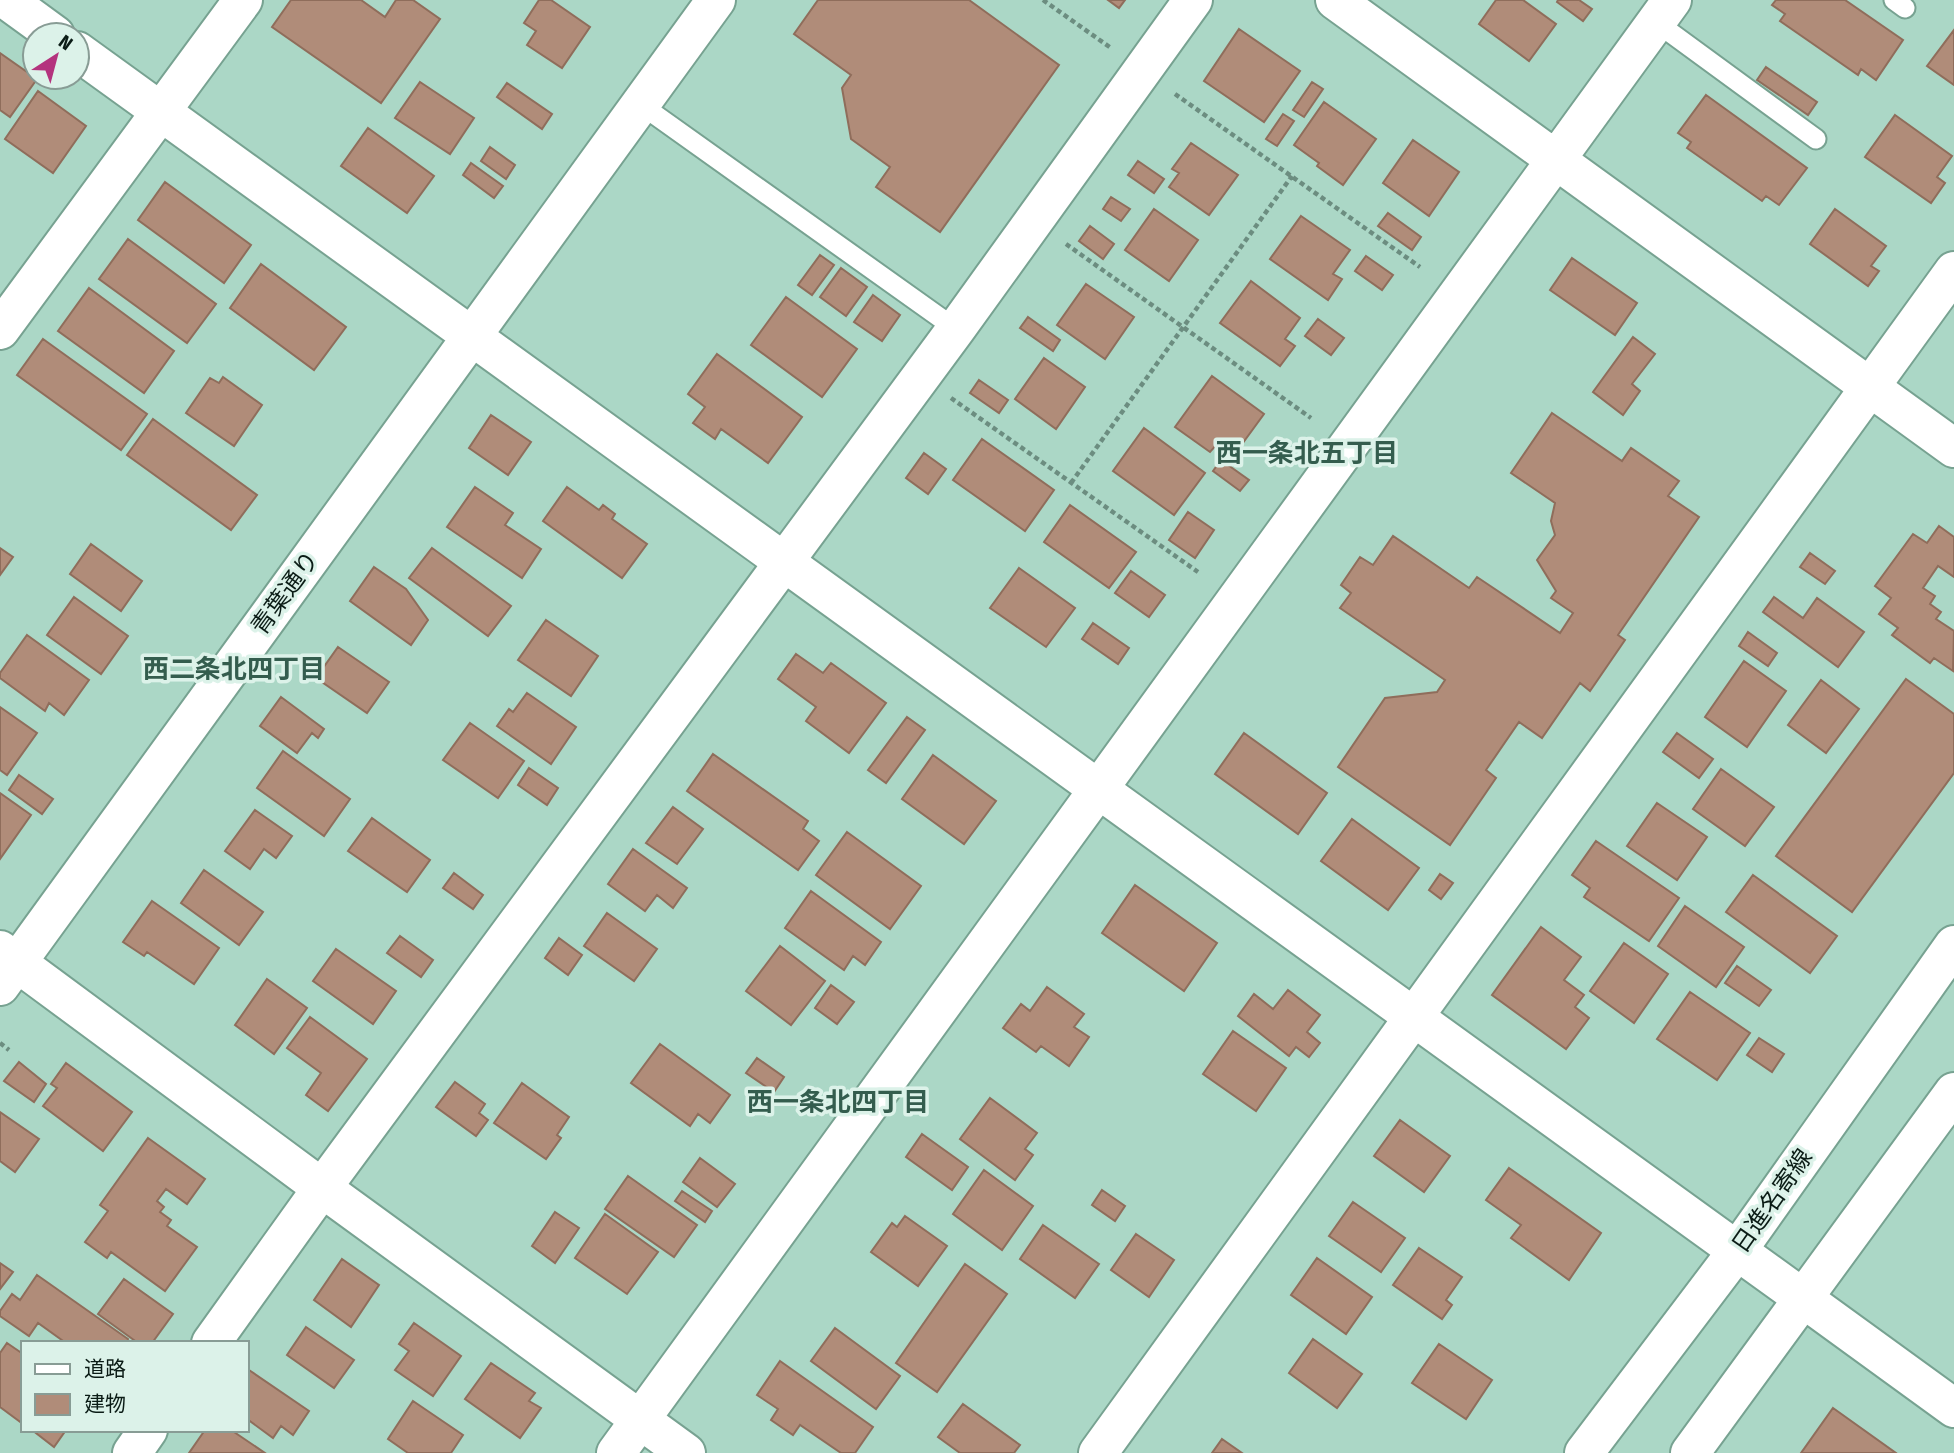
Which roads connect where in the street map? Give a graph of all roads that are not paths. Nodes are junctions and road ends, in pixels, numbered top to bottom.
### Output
1 (7, 0) edge
2 (243, 0) edge
3 (716, 0) edge
4 (1193, 0) edge
5 (1335, 0) edge
6 (1664, 11) edge
7 (36, 21) edge
8 (91, 61) edge
9 (640, 104) junction
10 (162, 112) junction
11 (1816, 139) dead end
12 (1556, 159) junction
13 (1954, 271) edge
14 (956, 329) junction
15 (0, 330) edge
16 (471, 336) junction
17 (1870, 387) junction
18 (1954, 448) edge
19 (783, 562) junction
20 (1098, 790) junction
21 (1954, 945) edge
22 (6, 966) edge
23 (1413, 1018) junction
24 (1954, 1091) edge
25 (321, 1188) junction
26 (1737, 1251) junction
27 (1804, 1299) junction
28 (212, 1341) edge
29 (1954, 1408) edge
30 (640, 1420) junction
31 (147, 1432) edge
32 (131, 1453) edge
33 (616, 1453) edge
34 (686, 1453) edge
35 (1098, 1453) edge
36 (1584, 1453) edge
37 (1690, 1453) edge

1 - 7 street
2 - 10 street
3 - 9 street, 青葉通り
4 - 14 street
5 - 12 street
6 - 11 lane
6 - 12 street
8 - 10 street
9 - 14 lane
9 - 16 street, 青葉通り
10 - 15 street
10 - 16 street
12 - 17 street
12 - 20 street
13 - 17 street
14 - 19 street
16 - 19 street
16 - 22 street, 青葉通り
17 - 18 street
17 - 23 street
19 - 20 street
19 - 25 street
20 - 23 street
20 - 30 street
21 - 26 street, 日進名寄線
22 - 25 street
23 - 26 street
23 - 35 street
24 - 27 street
25 - 28 street
25 - 30 street
26 - 27 street
26 - 36 street, 日進名寄線
27 - 29 street
27 - 37 street
30 - 33 street
30 - 34 street
31 - 32 street

